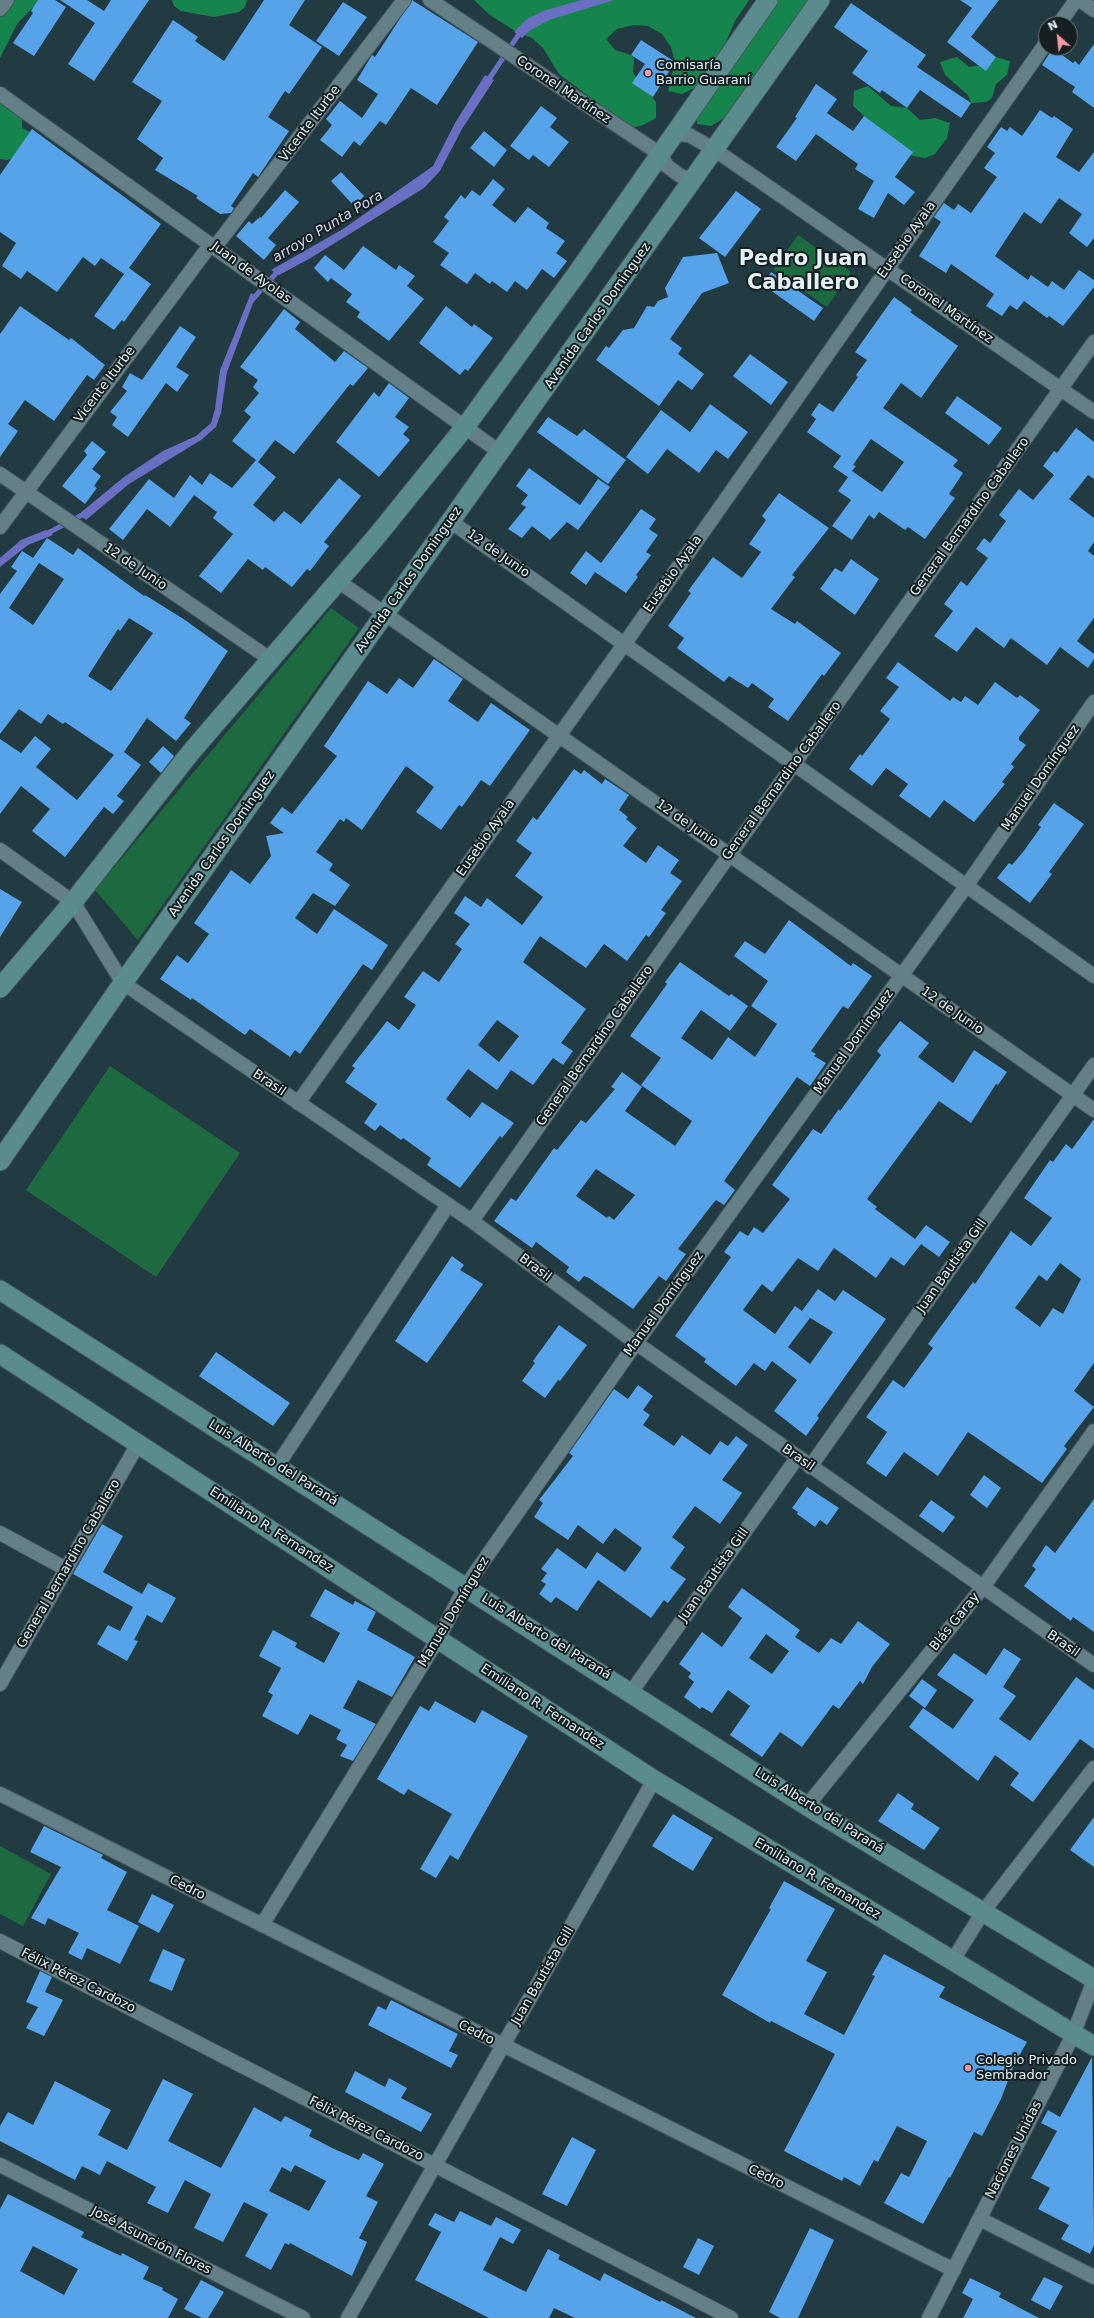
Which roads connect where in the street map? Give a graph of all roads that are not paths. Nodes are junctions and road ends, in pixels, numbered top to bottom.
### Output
1 (7, 0) edge
2 (404, 0) edge
3 (430, 0) edge
4 (768, 0) edge
5 (820, 0) edge
6 (1076, 0) edge
7 (1080, 0) edge
8 (0, 9) edge
9 (1094, 10) edge
10 (1065, 16) edge
11 (1038, 54) edge
12 (0, 94) edge
13 (674, 134) junction
14 (715, 150) junction
15 (660, 154) junction
16 (693, 181) junction
17 (213, 245) junction
18 (887, 268) junction
19 (1094, 342) edge
20 (1062, 389) junction
21 (1094, 412) edge
22 (465, 427) junction
23 (501, 453) junction
24 (0, 474) edge
25 (26, 492) junction
26 (450, 521) junction
27 (0, 527) edge
28 (338, 581) junction
29 (386, 613) junction
30 (625, 643) junction
31 (270, 659) junction
32 (1094, 702) edge
33 (560, 734) junction
34 (794, 764) junction
35 (0, 850) edge
36 (730, 854) junction
37 (967, 885) junction
38 (73, 902) junction
39 (902, 976) junction
40 (1094, 976) edge
41 (123, 983) junction
42 (0, 988) edge
43 (1094, 1065) edge
44 (1073, 1095) junction
45 (298, 1103) junction
46 (1094, 1110) edge
47 (0, 1161) edge
48 (448, 1205) junction
49 (472, 1222) junction
50 (0, 1290) edge
51 (636, 1343) junction
52 (0, 1354) edge
53 (1094, 1431) edge
54 (138, 1444) junction
55 (797, 1458) junction
56 (278, 1466) junction
57 (810, 1467) junction
58 (0, 1533) edge
59 (66, 1569) junction
60 (466, 1586) junction
61 (983, 1587) junction
62 (438, 1639) junction
63 (1094, 1665) edge
64 (0, 1684) edge
65 (632, 1691) junction
66 (1094, 1768) edge
67 (654, 1780) junction
68 (0, 1794) edge
69 (808, 1806) junction
70 (983, 1912) junction
71 (262, 1926) junction
72 (0, 1941) edge
73 (953, 1960) junction
74 (1094, 1980) edge
75 (1073, 2035) junction
76 (503, 2046) junction
77 (1094, 2046) edge
78 (0, 2165) edge
79 (434, 2165) junction
80 (980, 2219) junction
81 (954, 2270) junction
82 (1094, 2277) edge
83 (303, 2318) edge
84 (348, 2318) edge
85 (731, 2318) edge
86 (929, 2318) edge

1 - 8 street
2 - 17 street, Vicente Iturbe
3 - 15 street, Coronel Martínez
4 - 13 main road
5 - 14 main road, Avenida Carlos Dominguez
6 - 10 street
7 - 9 street
11 - 18 street, Eusebio Ayala
12 - 17 street, Juan de Ayolas
13 - 14 street, Coronel Martínez
13 - 15 main road
14 - 16 main road, Avenida Carlos Dominguez
14 - 18 street, Coronel Martínez
15 - 16 street, Coronel Martínez
15 - 22 main road
16 - 23 main road, Avenida Carlos Dominguez
17 - 22 street, Juan de Ayolas
17 - 25 street, Vicente Iturbe
18 - 20 street, Coronel Martínez
18 - 30 street, Eusebio Ayala
19 - 20 street, General Bernardino Caballero
20 - 21 street, Coronel Martínez
20 - 34 street, General Bernardino Caballero
22 - 23 street, Juan de Ayolas
22 - 28 main road
23 - 26 main road, Avenida Carlos Dominguez
24 - 25 street, 12 de Junio
25 - 27 street, Vicente Iturbe
25 - 31 street, 12 de Junio
26 - 29 main road, Avenida Carlos Dominguez
26 - 30 street, 12 de Junio
28 - 29 street, 12 de Junio
28 - 31 main road
29 - 33 street, 12 de Junio
29 - 41 main road, Avenida Carlos Dominguez
30 - 33 street, Eusebio Ayala
30 - 34 street, 12 de Junio
31 - 38 main road
32 - 37 street, Manuel Domínguez
33 - 36 street, 12 de Junio
33 - 45 street, Eusebio Ayala
34 - 36 street, General Bernardino Caballero
34 - 37 street, 12 de Junio
35 - 38 street, Brasil
36 - 39 street, 12 de Junio
36 - 49 street, General Bernardino Caballero
37 - 39 street, Manuel Domínguez
37 - 40 street, 12 de Junio
38 - 41 street, Brasil
38 - 42 main road
39 - 44 street, 12 de Junio
39 - 51 street, Manuel Domínguez
41 - 45 street, Brasil
41 - 47 main road, Avenida Carlos Dominguez
43 - 44 street, Juan Bautista Gill
44 - 46 street, 12 de Junio
44 - 57 street, Juan Bautista Gill
45 - 48 street, Brasil
48 - 49 street, Brasil
48 - 56 street
49 - 51 street, Brasil
50 - 56 main road, Luis Alberto del Paraná
51 - 55 street, Brasil
51 - 60 street, Manuel Domínguez
52 - 54 main road, Emiliano R. Fernandez
53 - 61 street, Blás Garay
54 - 59 street, General Bernardino Caballero
54 - 62 main road, Emiliano R. Fernandez
55 - 57 street, Brasil
55 - 65 street, Juan Bautista Gill
56 - 60 main road, Luis Alberto del Paraná
57 - 61 street, Brasil
58 - 59 street
59 - 64 street, General Bernardino Caballero
60 - 62 street, Manuel Domínguez
60 - 65 main road, Luis Alberto del Paraná
61 - 63 street, Brasil
61 - 69 street, Blás Garay
62 - 67 main road, Emiliano R. Fernandez
62 - 71 street, Manuel Domínguez
65 - 69 main road, Luis Alberto del Paraná
66 - 70 street
67 - 73 main road, Emiliano R. Fernandez
67 - 76 street, Juan Bautista Gill
68 - 71 street, Cedro
69 - 70 main road, Luis Alberto del Paraná
70 - 73 street
70 - 74 main road, Luis Alberto del Paraná
71 - 76 street, Cedro
72 - 79 street, Félix Pérez Cardozo
73 - 75 main road, Emiliano R. Fernandez
74 - 75 street, Naciones Unidas
75 - 77 main road, Emiliano R. Fernandez
75 - 80 street, Naciones Unidas
76 - 79 street, Juan Bautista Gill
76 - 81 street, Cedro
78 - 83 street, José Asunción Flores
79 - 84 street, Juan Bautista Gill
79 - 85 street, Félix Pérez Cardozo
80 - 81 street, Naciones Unidas
80 - 82 street
81 - 86 street, Naciones Unidas

